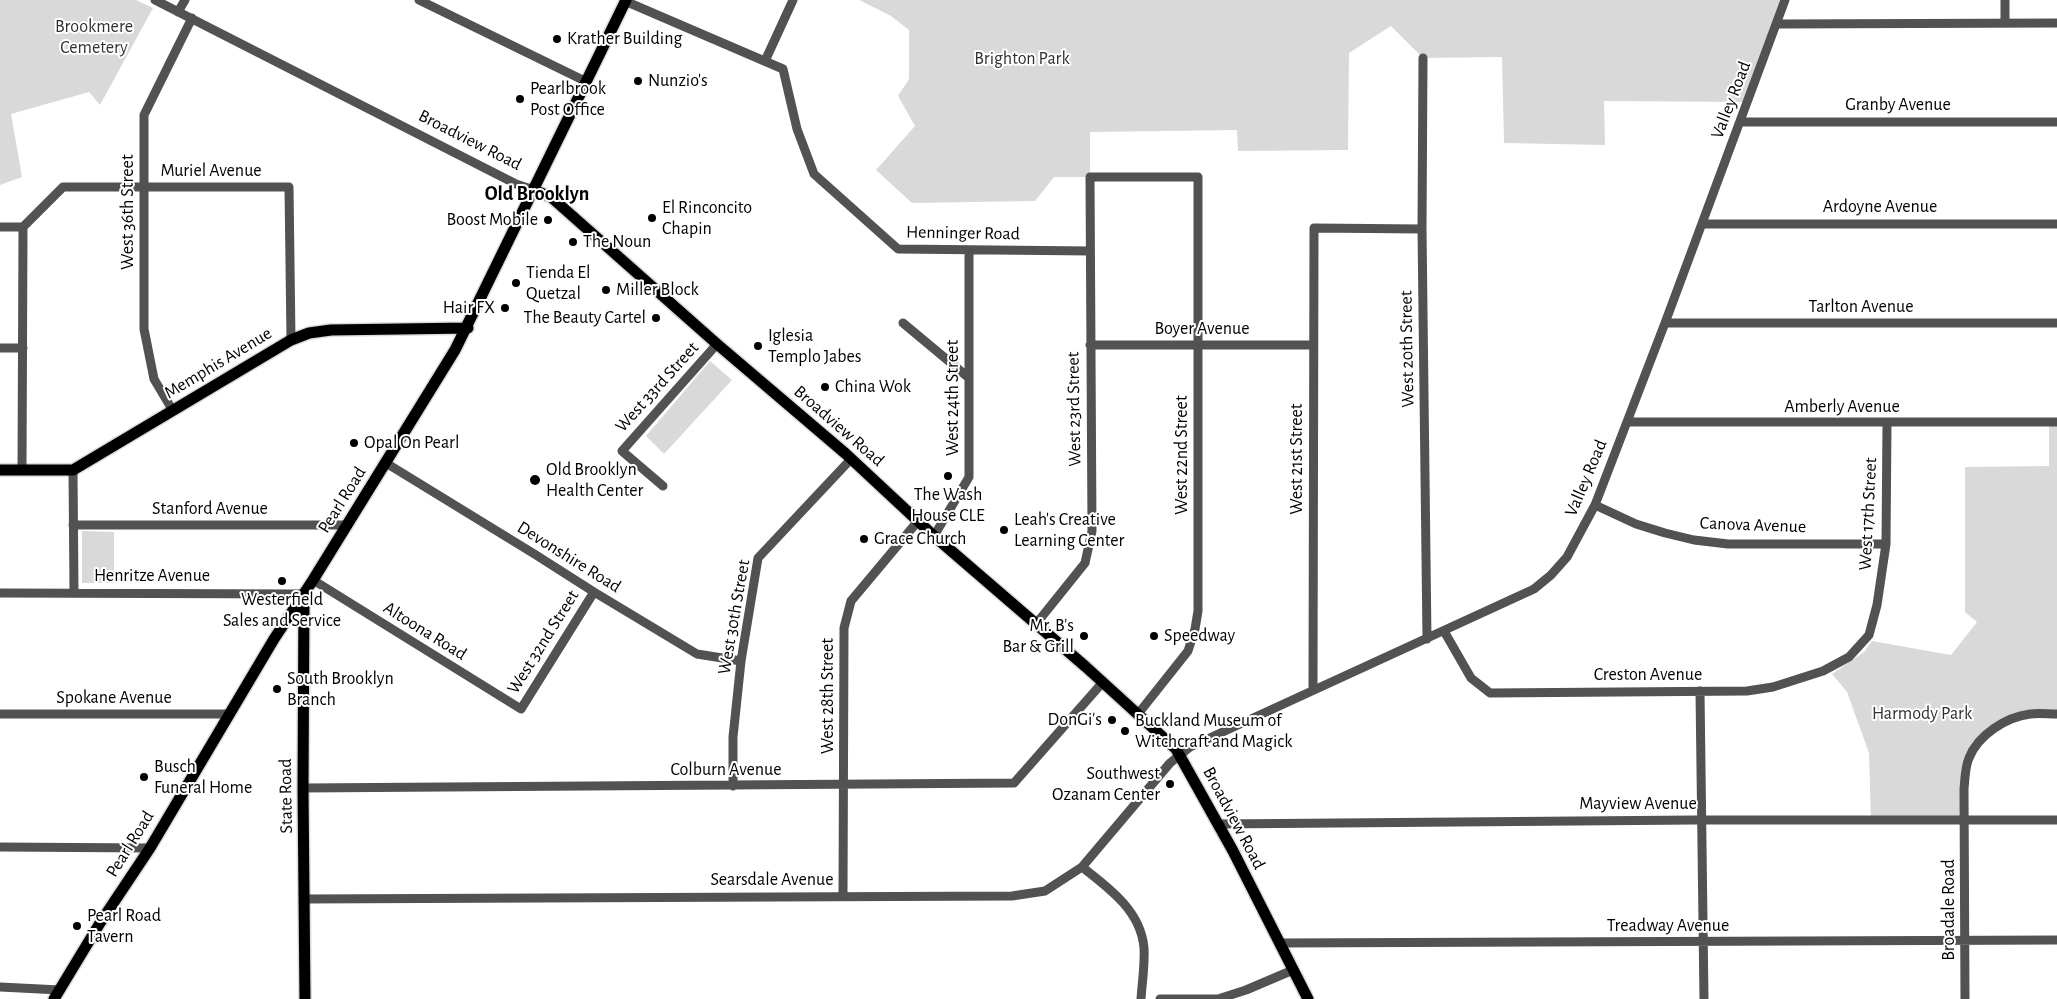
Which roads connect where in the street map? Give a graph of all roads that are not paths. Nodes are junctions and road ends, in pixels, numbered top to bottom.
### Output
1 (155, 0) edge
2 (185, 0) edge
3 (419, 0) edge
4 (793, 0) edge
5 (1785, 0) edge
6 (2005, 0) edge
7 (626, 1) edge
8 (178, 12) junction
9 (192, 18) junction
10 (2005, 23) junction
11 (2057, 23) edge
12 (1777, 24) junction
13 (1423, 58) dead end
14 (765, 61) junction
15 (587, 82) junction
16 (1740, 122) junction
17 (2057, 122) edge
18 (1090, 177) joint
19 (144, 187) junction
20 (534, 190) junction
21 (1703, 224) junction
22 (2057, 224) edge
23 (0, 227) edge
24 (23, 228) junction
25 (1422, 229) junction
26 (970, 251) junction
27 (1090, 251) junction
28 (903, 323) dead end
29 (1665, 323) junction
30 (2057, 323) edge
31 (468, 328) junction
32 (291, 340) junction
33 (717, 344) junction
34 (1090, 345) junction
35 (1198, 345) junction
36 (1314, 345) junction
37 (0, 348) edge
38 (23, 348) junction
39 (970, 378) junction
40 (173, 411) junction
41 (1628, 422) junction
42 (2057, 422) edge
43 (1887, 423) junction
44 (851, 458) junction
45 (386, 463) junction
46 (0, 470) edge
47 (22, 470) junction
48 (73, 470) junction
49 (663, 486) dead end
50 (1595, 505) junction
51 (918, 521) junction
52 (73, 525) junction
53 (346, 525) junction
54 (934, 536) junction
55 (1886, 544) junction
56 (313, 580) junction
57 (0, 592) edge
58 (74, 592) junction
59 (594, 592) junction
60 (304, 594) junction
61 (1036, 624) junction
62 (1444, 632) junction
63 (1869, 635) joint
64 (1426, 639) junction
65 (741, 661) junction
66 (1103, 682) junction
67 (1314, 690) junction
68 (1700, 691) junction
69 (521, 709) joint
70 (0, 714) edge
71 (228, 714) junction
72 (1138, 714) junction
73 (2057, 714) edge
74 (1179, 754) junction
75 (733, 786) junction
76 (844, 786) junction
77 (303, 788) junction
78 (1701, 820) junction
79 (2057, 820) edge
80 (1965, 821) junction
81 (1219, 824) junction
82 (0, 847) edge
83 (150, 848) junction
84 (1082, 866) junction
85 (843, 896) junction
86 (306, 899) junction
87 (1965, 939) junction
88 (2057, 940) edge
89 (1279, 942) junction
90 (1703, 942) junction
91 (1293, 970) junction
92 (0, 988) edge
93 (57, 994) edge
94 (306, 999) edge
95 (1141, 999) edge
96 (1160, 999) edge
97 (1308, 999) edge
98 (1704, 999) edge
99 (1965, 999) edge

1 - 8 street, Broadview Road
2 - 8 street
3 - 15 street
4 - 14 street
5 - 12 street, Valley Road
6 - 10 street
7 - 14 street, Henninger Road
7 - 15 main road, Pearl Road
8 - 9 street, Broadview Road
9 - 19 street, West 36th Street
9 - 20 street, Broadview Road
10 - 11 street
10 - 12 street
12 - 16 street, Valley Road
13 - 25 street, West 20th Street
14 - 26 street, Henninger Road
15 - 20 main road, Pearl Road
16 - 17 street, Granby Avenue
16 - 21 street, Valley Road
18 - 27 street, West 23rd Street
18 - 35 street, West 22nd Street
19 - 24 street, Muriel Avenue
19 - 32 street, Muriel Avenue
19 - 40 street, West 36th Street
20 - 31 main road, Pearl Road
20 - 33 main road, Broadview Road
21 - 22 street, Ardoyne Avenue
21 - 29 street, Valley Road
23 - 24 street
24 - 38 street
25 - 36 street, West 21st Street
25 - 64 street, West 20th Street
26 - 27 street, Henninger Road
26 - 39 street, West 24th Street
27 - 34 street, West 23rd Street
28 - 39 street
29 - 30 street, Tarlton Avenue
29 - 41 street, Valley Road
31 - 32 main road, Memphis Avenue
31 - 45 main road, Pearl Road
32 - 40 main road, Memphis Avenue
33 - 44 main road, Broadview Road
33 - 49 street, West 33rd Street
34 - 35 street, Boyer Avenue
34 - 61 street, West 23rd Street
35 - 36 street, Boyer Avenue
35 - 72 street, West 22nd Street
36 - 67 street, West 21st Street
37 - 38 street
38 - 47 street
39 - 54 street, West 24th Street
40 - 48 main road, Memphis Avenue
41 - 43 street, Amberly Avenue
41 - 50 street, Valley Road
42 - 43 street, Amberly Avenue
43 - 55 street, West 17th Street
44 - 51 main road, Broadview Road
44 - 65 street, West 30th Street
45 - 53 main road, Pearl Road
45 - 59 street, Devonshire Road
46 - 47 main road
47 - 48 main road
48 - 52 street
50 - 55 street, Canova Avenue
50 - 62 street, Valley Road
51 - 54 main road, Broadview Road
51 - 76 street, West 28th Street
52 - 53 street, Stanford Avenue
52 - 58 street
53 - 56 main road, Pearl Road
54 - 61 main road, Broadview Road
55 - 63 street, West 17th Street
56 - 60 main road, Pearl Road
56 - 69 street, Altoona Road
57 - 58 street, Henritze Avenue
58 - 60 street, Henritze Avenue
59 - 65 street, Devonshire Road
59 - 69 street, West 32nd Street
60 - 71 main road, Pearl Road
60 - 77 main road, State Road
61 - 66 main road, Broadview Road
62 - 64 street, Valley Road
62 - 68 street, Creston Avenue
63 - 68 street, Creston Avenue
64 - 67 street, Valley Road
65 - 75 street, West 30th Street
66 - 72 main road, Broadview Road
66 - 76 street, Colburn Avenue
67 - 74 street, Valley Road
68 - 78 street
70 - 71 street, Spokane Avenue
71 - 83 main road, Pearl Road
72 - 74 main road, Broadview Road
73 - 80 street, Broadale Road
74 - 81 main road, Broadview Road
74 - 84 street, Searsdale Avenue
75 - 76 street, Colburn Avenue
75 - 77 street, Colburn Avenue
76 - 85 street, West 28th Street
77 - 86 main road, State Road
78 - 80 street, Mayview Avenue
78 - 81 street, Mayview Avenue
78 - 90 street
79 - 80 street, Mayview Avenue
80 - 87 street, Broadale Road
81 - 89 main road, Broadview Road
82 - 83 street
83 - 93 main road, Pearl Road
84 - 85 street, Searsdale Avenue
84 - 95 street
85 - 86 street, Searsdale Avenue
86 - 94 main road, State Road
87 - 88 street, Treadway Avenue
87 - 90 street, Treadway Avenue
87 - 99 street, Broadale Road
89 - 90 street, Treadway Avenue
89 - 91 main road, Broadview Road
90 - 98 street
91 - 96 street
91 - 97 main road, Broadview Road
92 - 93 street

